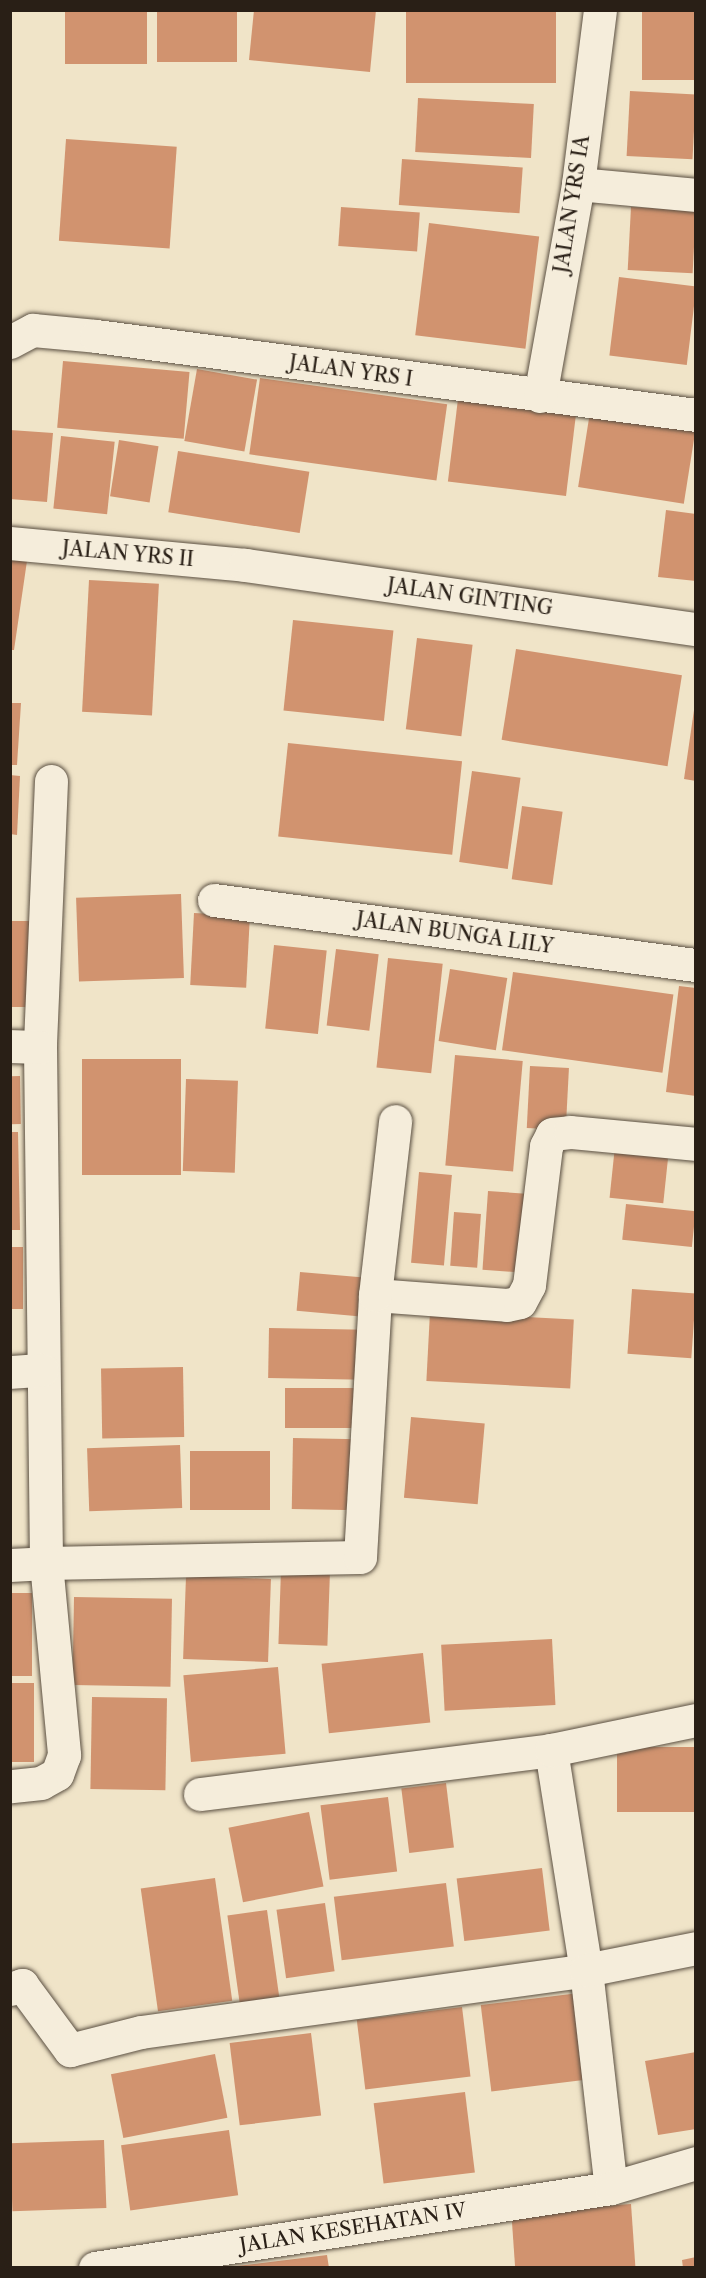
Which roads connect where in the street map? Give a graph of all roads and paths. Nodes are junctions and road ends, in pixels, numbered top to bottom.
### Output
1 (600, 10) edge
2 (578, 184) junction
3 (696, 195) edge
4 (10, 342) edge
5 (540, 396) junction
6 (696, 415) edge
7 (10, 543) edge
8 (245, 565) joint
9 (696, 629) edge
10 (51, 781) dead end
11 (214, 900) dead end
12 (696, 965) edge
13 (25, 1046) edge
14 (395, 1121) dead end
15 (696, 1144) edge
16 (375, 1295) junction
17 (26, 1371) edge
18 (46, 1563) junction
19 (10, 1565) edge
20 (696, 1720) edge
21 (551, 1750) junction
22 (10, 1786) edge
23 (200, 1794) dead end
24 (696, 1948) edge
25 (586, 1970) junction
26 (10, 1989) edge
27 (696, 2163) edge
28 (611, 2188) junction
29 (95, 2268) edge

1 - 2 street, JALAN YRS IA
2 - 3 street
2 - 5 street, JALAN YRS IA
4 - 5 street, JALAN YRS I
5 - 6 street, JALAN YRS I
7 - 8 street, JALAN YRS II
8 - 9 street, JALAN GINTING
10 - 13 street
11 - 12 street, JALAN BUNGA LILY
13 - 17 street
14 - 16 street
15 - 16 street
16 - 18 street
17 - 18 street
18 - 19 street
18 - 22 street
20 - 21 street
21 - 23 street
21 - 25 street
24 - 25 street
25 - 26 street
25 - 28 street
27 - 28 street, JALAN KESEHATAN IV
28 - 29 street, JALAN KESEHATAN IV

